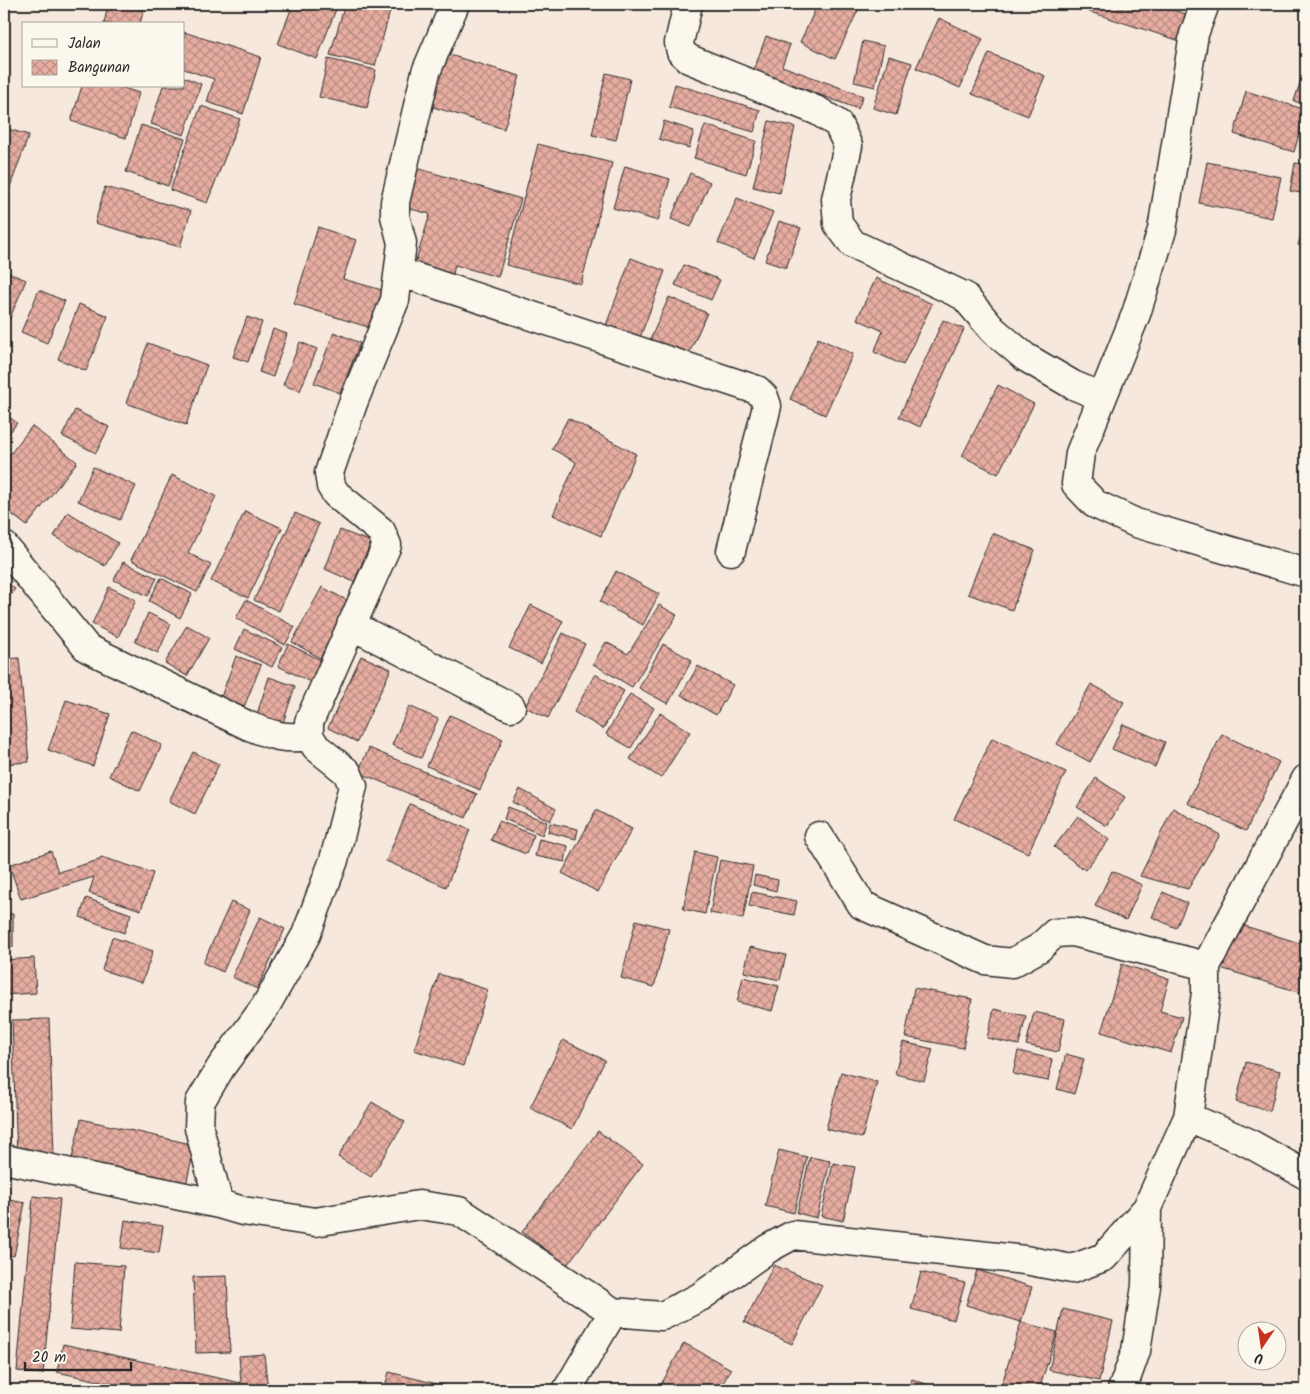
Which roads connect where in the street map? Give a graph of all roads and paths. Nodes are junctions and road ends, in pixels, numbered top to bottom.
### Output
1 (455, 4) edge
2 (688, 4) edge
3 (1205, 4) edge
4 (399, 272) junction
5 (1102, 397) junction
6 (4, 546) edge
7 (731, 551) dead end
8 (1306, 573) edge
9 (351, 625) junction
10 (511, 707) dead end
11 (308, 736) junction
12 (1306, 779) edge
13 (820, 836) dead end
14 (1206, 966) junction
15 (1188, 1116) junction
16 (4, 1160) edge
17 (1306, 1175) edge
18 (219, 1204) junction
19 (1147, 1208) junction
20 (613, 1312) junction
21 (567, 1390) edge
22 (1122, 1390) edge

1 - 4 street
2 - 5 street
3 - 5 street
4 - 7 street
4 - 9 street
5 - 8 street
6 - 11 street
9 - 10 street
9 - 11 street
11 - 18 street
12 - 14 street
13 - 14 street
14 - 15 street
15 - 17 street
15 - 19 street
16 - 18 street
18 - 20 street
19 - 20 street
19 - 22 street
20 - 21 street

